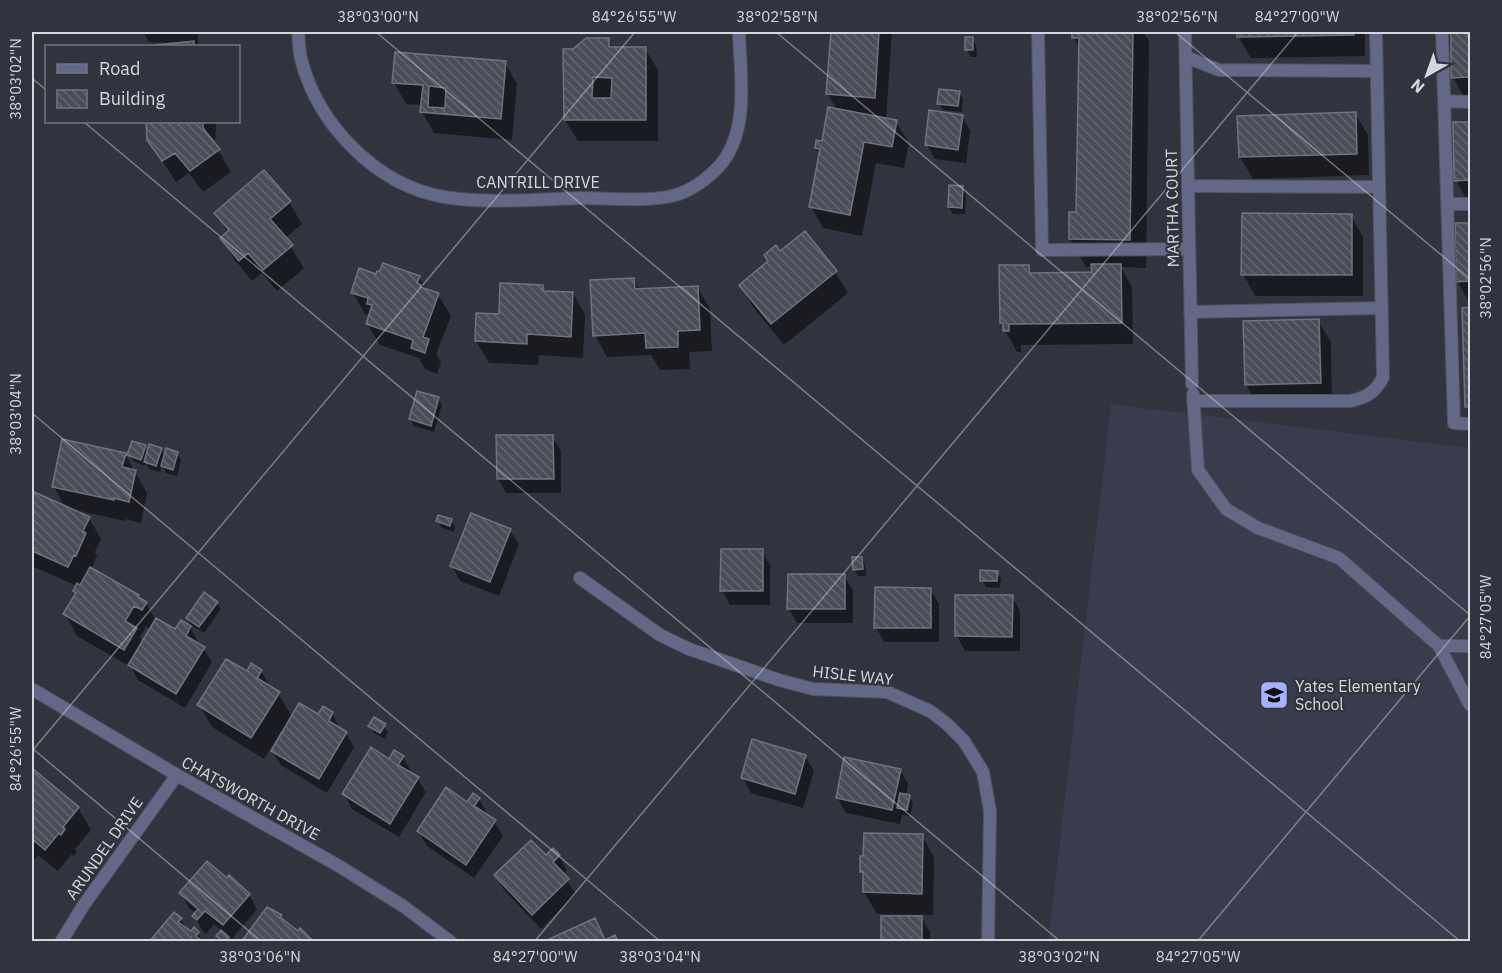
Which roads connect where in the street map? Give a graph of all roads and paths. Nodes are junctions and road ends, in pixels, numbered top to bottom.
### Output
1 (298, 32) edge
2 (739, 32) edge
3 (1038, 32) edge
4 (1185, 32) edge
5 (1376, 32) edge
6 (1442, 32) edge
7 (1186, 57) junction
8 (1377, 71) junction
9 (1444, 101) junction
10 (1470, 102) edge
11 (1188, 186) junction
12 (1379, 187) junction
13 (1448, 204) junction
14 (1470, 204) edge
15 (1190, 249) junction
16 (1382, 308) junction
17 (1191, 312) junction
18 (1193, 401) junction
19 (1470, 424) edge
20 (580, 578) dead end
21 (1439, 646) junction
22 (1470, 646) edge
23 (32, 689) edge
24 (1470, 705) edge
25 (177, 776) junction
26 (61, 942) edge
27 (451, 942) edge
28 (988, 942) edge

1 - 2 street, CANTRILL DRIVE
3 - 15 street
4 - 7 street, MARTHA COURT
5 - 8 street
6 - 9 street
7 - 8 street
7 - 11 street, MARTHA COURT
8 - 12 street
9 - 10 street
9 - 13 street
11 - 12 street
11 - 15 street, MARTHA COURT
12 - 16 street
13 - 14 street
13 - 19 street
15 - 17 street, MARTHA COURT
16 - 17 street
16 - 18 street
17 - 18 street, MARTHA COURT
18 - 21 street, MARTHA COURT
20 - 28 street, HISLE WAY
21 - 22 street
21 - 24 street
23 - 25 street, CHATSWORTH DRIVE
25 - 26 street, ARUNDEL DRIVE
25 - 27 street, CHATSWORTH DRIVE

